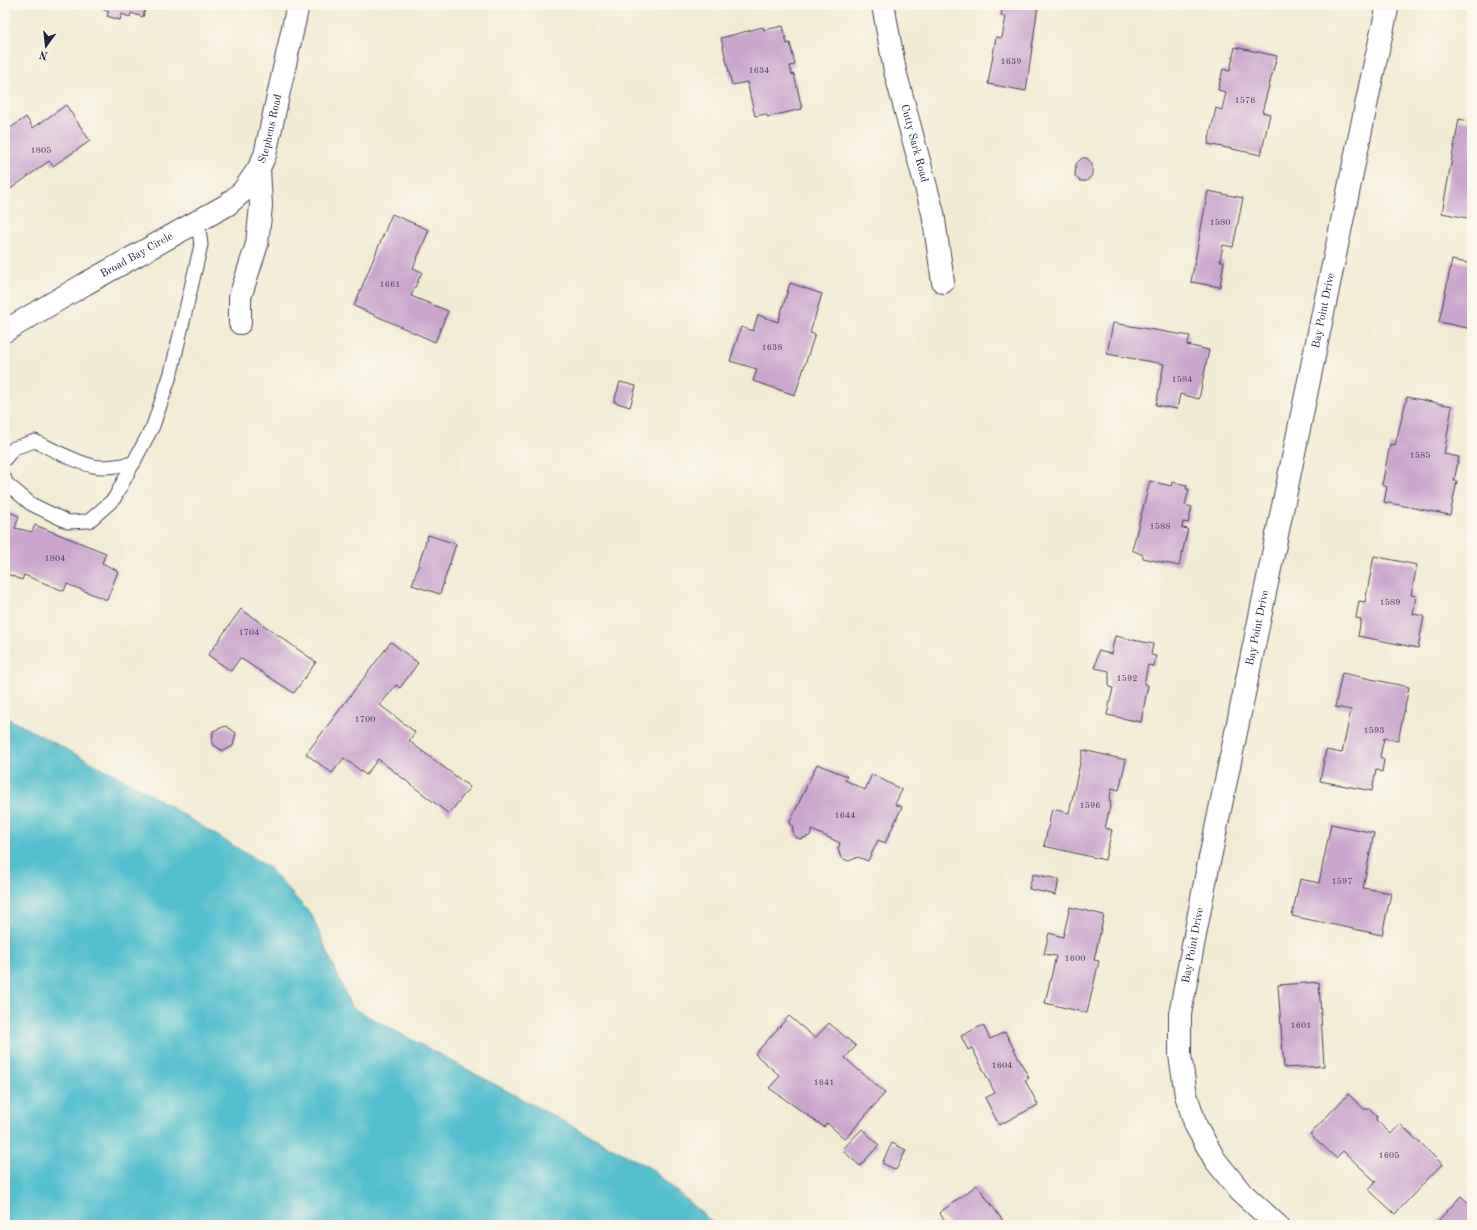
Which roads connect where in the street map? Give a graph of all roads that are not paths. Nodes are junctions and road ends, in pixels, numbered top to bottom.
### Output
1 (298, 5) edge
2 (883, 5) edge
3 (1388, 5) edge
4 (259, 168) junction
5 (198, 221) junction
6 (943, 282) dead end
7 (240, 323) dead end
8 (5, 331) edge
9 (5, 459) edge
10 (134, 463) junction
11 (5, 479) edge
12 (1277, 1225) edge

1 - 4 street, Stephens Road
2 - 6 street, Cutty Sark Road
3 - 12 street, Bay Point Drive
4 - 5 street, Broad Bay Circle
4 - 7 street, Stephens Road
5 - 8 street, Broad Bay Circle
5 - 10 lane
9 - 10 lane
10 - 11 lane

